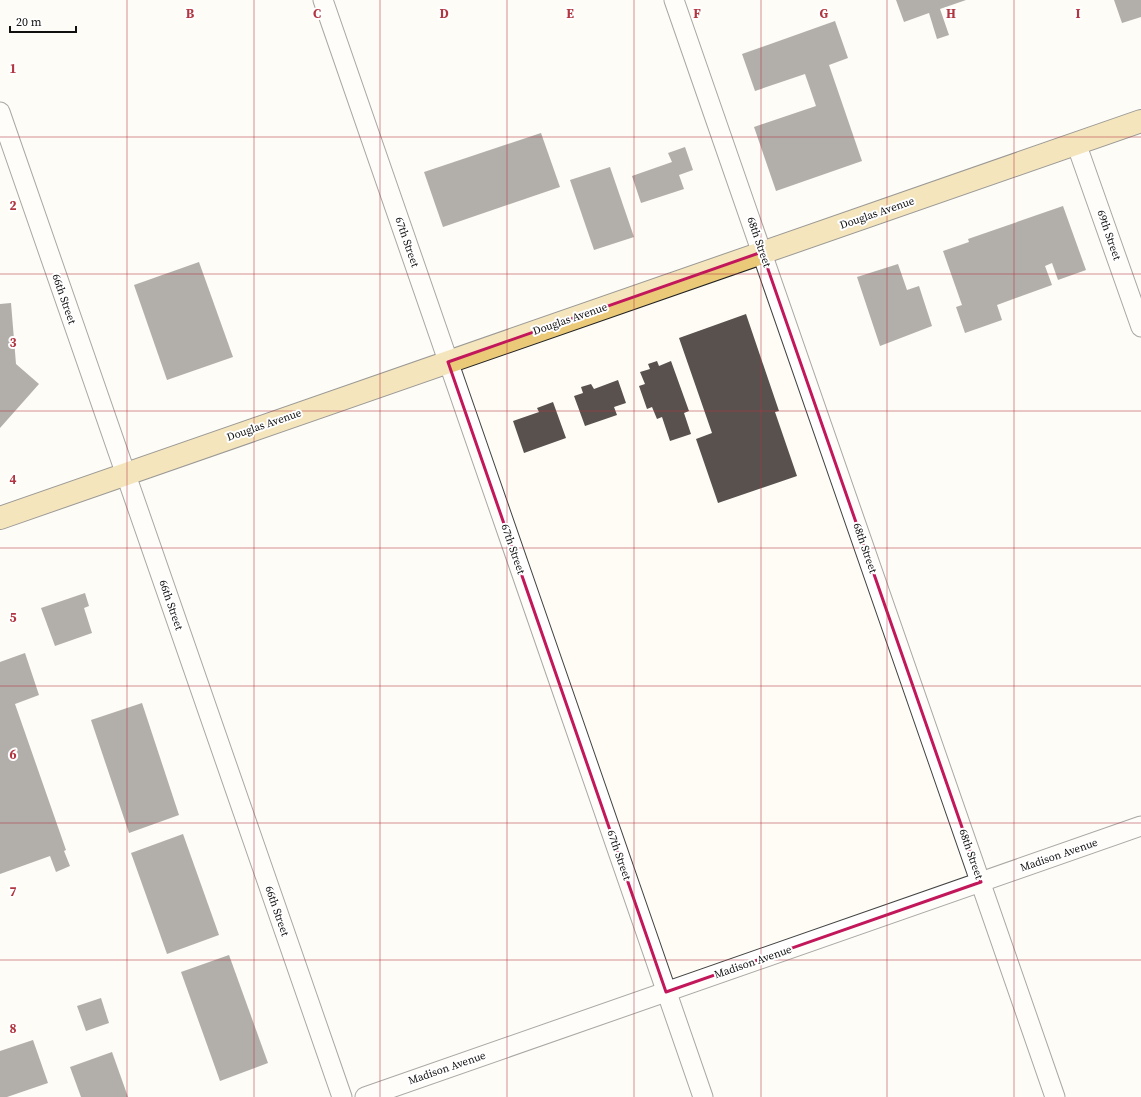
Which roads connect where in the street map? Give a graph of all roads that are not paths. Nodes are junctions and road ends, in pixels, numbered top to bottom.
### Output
1 (323, 0) edge
2 (674, 0) edge
3 (0, 112) edge
4 (1141, 121) edge
5 (1076, 143) junction
6 (762, 252) junction
7 (1141, 327) edge
8 (448, 362) junction
9 (125, 475) junction
10 (0, 518) edge
11 (1141, 826) edge
12 (981, 882) junction
13 (666, 992) junction
14 (342, 1097) edge
15 (365, 1097) edge
16 (703, 1097) edge
17 (1055, 1097) edge

1 - 8 street, 67th Street
2 - 6 street, 68th Street
3 - 9 street, 66th Street
4 - 5 main road, Douglas Avenue
5 - 6 main road, Douglas Avenue
5 - 7 street, 69th Street
6 - 8 main road, Douglas Avenue
6 - 12 street, 68th Street
8 - 9 main road, Douglas Avenue
8 - 13 street, 67th Street
9 - 10 main road, Douglas Avenue
9 - 14 street, 66th Street
11 - 12 street, Madison Avenue
12 - 13 street, Madison Avenue
12 - 17 street, 68th Street
13 - 15 street, Madison Avenue
13 - 16 street, 67th Street

